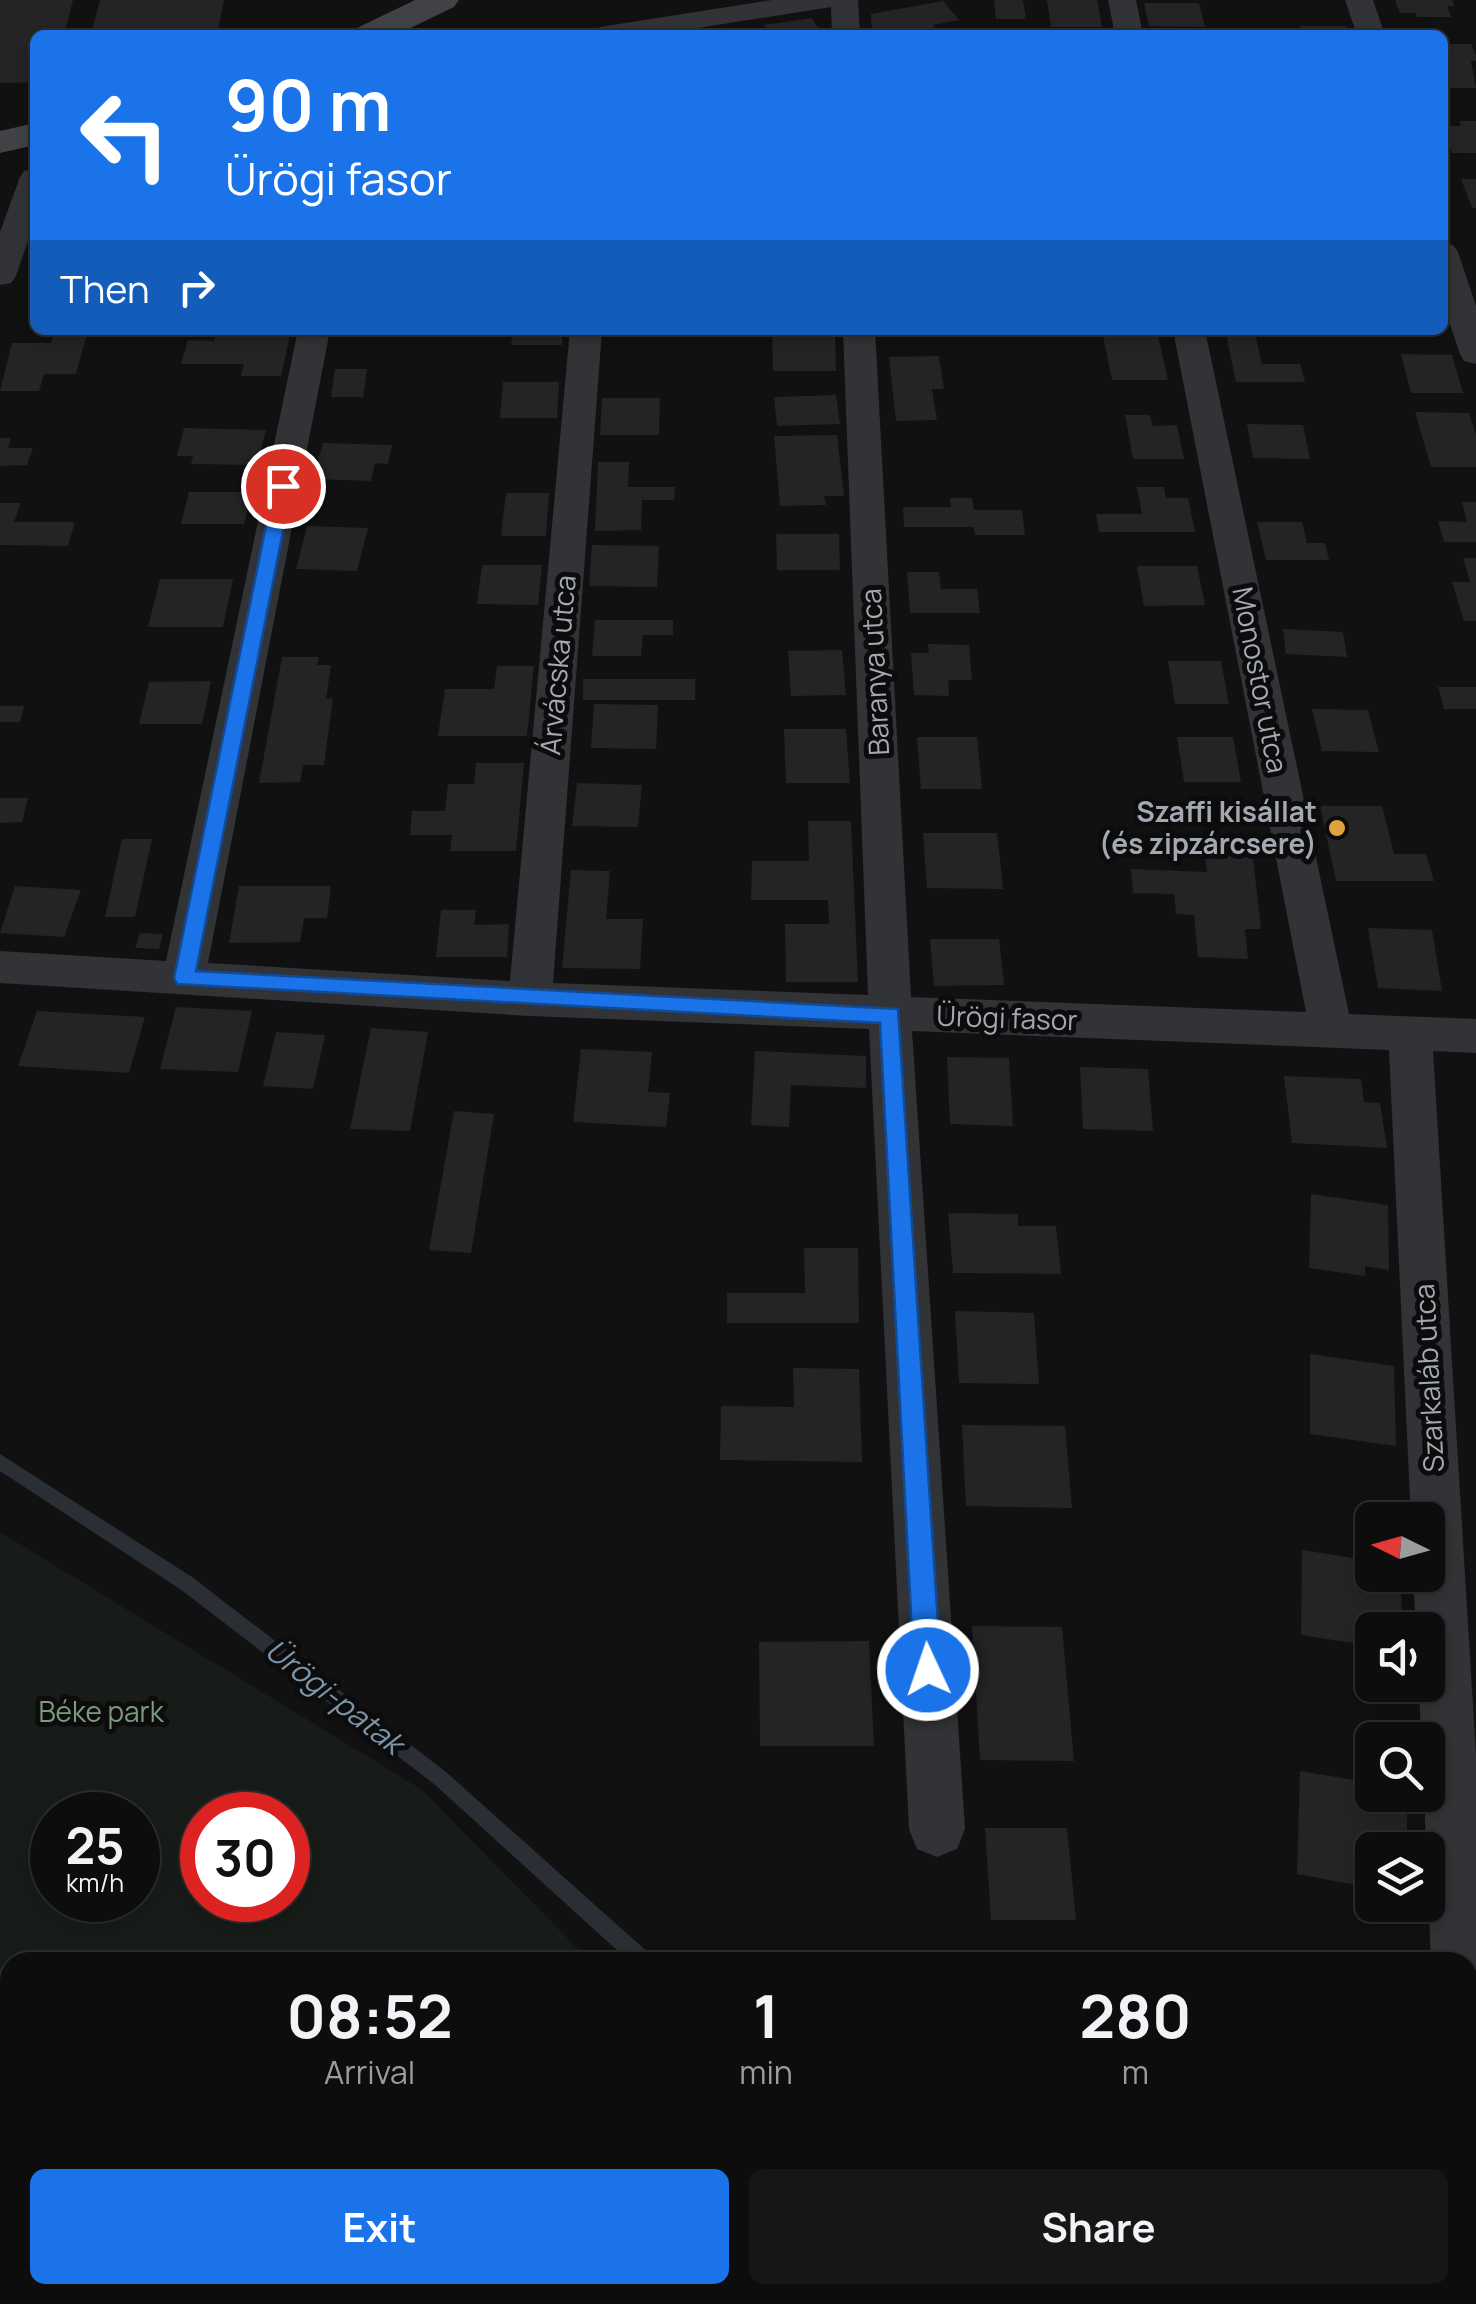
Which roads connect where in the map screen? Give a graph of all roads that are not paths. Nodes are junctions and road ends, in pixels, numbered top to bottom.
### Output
1 (442, 0) edge
2 (610, 0) edge
3 (824, 0) edge
4 (844, 0) edge
5 (1122, 0) edge
6 (1360, 0) edge
7 (676, 22) junction
8 (379, 30) edge
9 (630, 30) edge
10 (846, 30) edge
11 (1128, 30) edge
12 (1369, 30) edge
13 (30, 135) edge
14 (0, 142) edge
15 (30, 190) edge
16 (1448, 270) edge
17 (0, 276) edge
18 (313, 335) edge
19 (586, 335) edge
20 (859, 335) edge
21 (1190, 335) edge
22 (1476, 354) edge
23 (0, 967) edge
24 (184, 978) junction
25 (530, 999) junction
26 (890, 1015) junction
27 (1332, 1030) junction
28 (1410, 1033) junction
29 (1476, 1036) edge
30 (937, 1829) dead end
31 (1459, 1952) edge

1 - 8 street
2 - 7 street
3 - 7 street
4 - 10 street
5 - 11 street
6 - 12 street
7 - 9 street
13 - 14 street
15 - 17 street
16 - 22 street
18 - 24 street
19 - 25 street, Árvácska utca
20 - 26 street, Baranya utca
21 - 27 street, Monostor utca
23 - 24 street, Ürögi fasor
24 - 25 street, Ürögi fasor
25 - 26 street, Ürögi fasor
26 - 27 street, Ürögi fasor
26 - 30 street, Baranya utca
27 - 28 street, Ürögi fasor
28 - 29 street, Ürögi fasor
28 - 31 street, Szarkaláb utca

